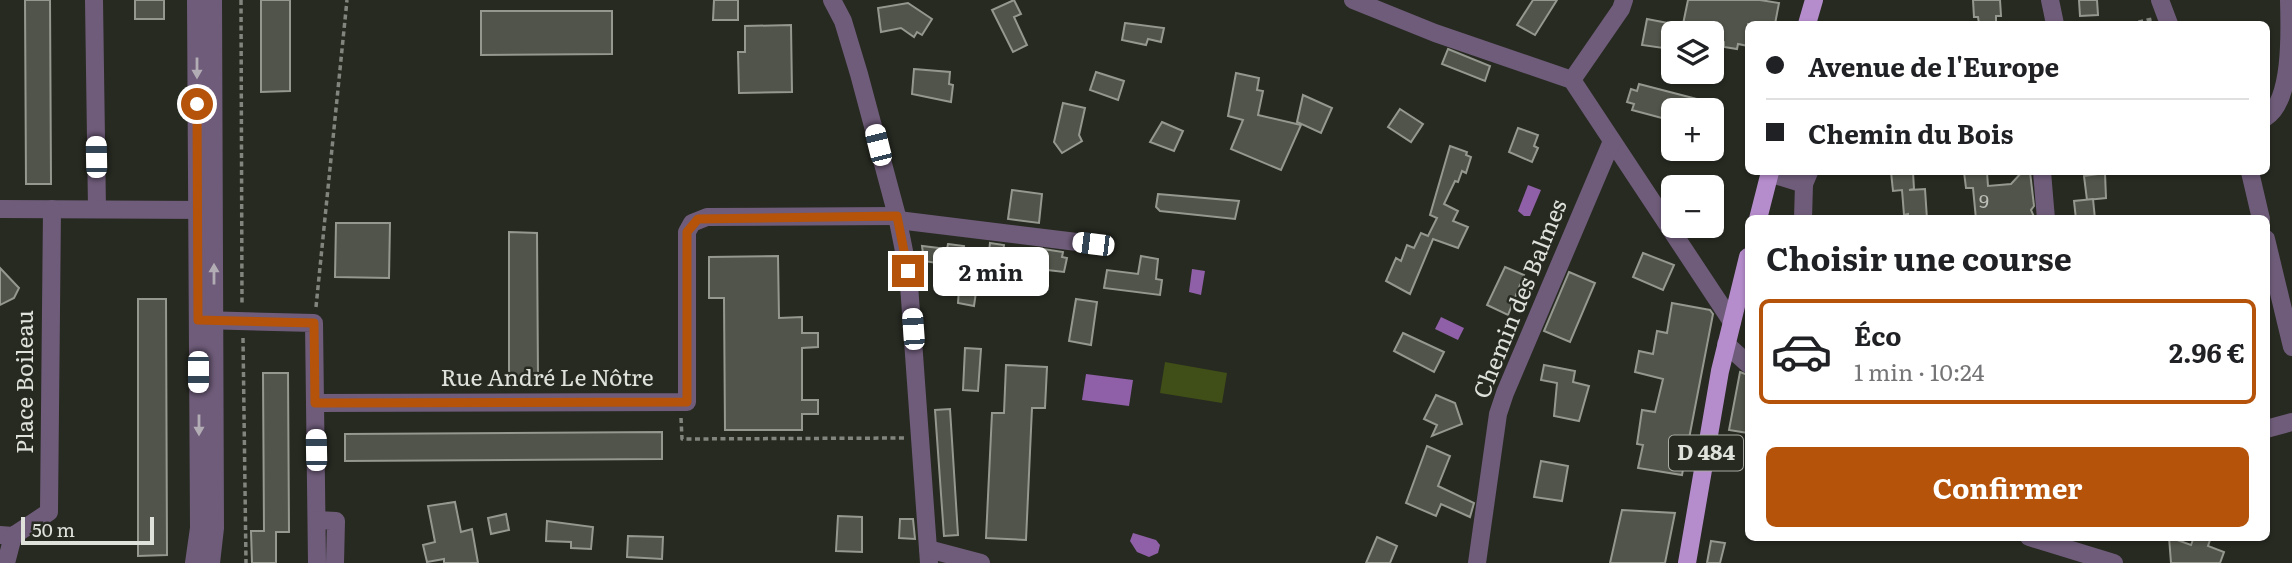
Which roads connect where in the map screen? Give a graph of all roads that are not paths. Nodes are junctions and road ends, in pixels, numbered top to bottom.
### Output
1 (94, 0) edge
2 (196, 0) edge
3 (213, 0) edge
4 (832, 0) edge
5 (1353, 0) edge
6 (1624, 0) edge
7 (1814, 0) edge
8 (2050, 0) edge
9 (2160, 0) edge
10 (2289, 0) edge
11 (1808, 21) edge
12 (2054, 21) edge
13 (2168, 21) edge
14 (1572, 80) junction
15 (2270, 116) edge
16 (1612, 141) junction
17 (1768, 175) edge
18 (1788, 175) edge
19 (2042, 175) edge
20 (2251, 175) edge
21 (1806, 178) edge
22 (0, 209) edge
23 (52, 209) junction
24 (96, 209) junction
25 (206, 210) junction
26 (1759, 215) edge
27 (1803, 215) edge
28 (2046, 215) edge
29 (2260, 215) edge
30 (897, 218) junction
31 (1093, 244) dead end
32 (2270, 256) edge
33 (1745, 269) edge
34 (206, 320) junction
35 (1732, 322) junction
36 (1726, 344) junction
37 (2292, 347) edge
38 (1745, 361) edge
39 (315, 403) junction
40 (2292, 422) edge
41 (2270, 428) edge
42 (317, 520) junction
43 (6, 535) edge
44 (2042, 541) edge
45 (928, 556) edge
46 (6, 563) edge
47 (194, 563) edge
48 (211, 563) edge
49 (317, 563) edge
50 (335, 563) edge
51 (981, 563) edge
52 (1477, 563) edge
53 (1687, 563) edge
54 (2113, 563) edge

1 - 24 street
2 -> 25 street
3 - 25 street
4 - 30 street
5 - 14 street
6 - 14 street
7 - 11 main road
8 - 12 street
9 - 13 street
10 - 15 street
14 - 16 street
16 - 35 street
16 - 52 street, Chemin des Balmes
17 - 26 main road
18 - 21 street
19 - 28 street
20 - 29 street
21 - 27 street
22 - 23 street
23 - 24 street
23 - 43 street, Place Boileau
24 - 25 street
25 - 34 street
30 - 31 street
30 - 39 street, Rue André Le Nôtre
30 - 45 street
32 - 37 street
33 - 35 main road, D 484
34 - 39 street
34 -> 47 street
34 - 48 street
35 - 36 main road, D 484
36 - 38 street
36 - 53 main road, D 484
39 - 42 street
40 - 41 street
42 - 49 street
42 - 50 street
43 - 46 street, Place Boileau
44 - 54 street
45 - 51 street

